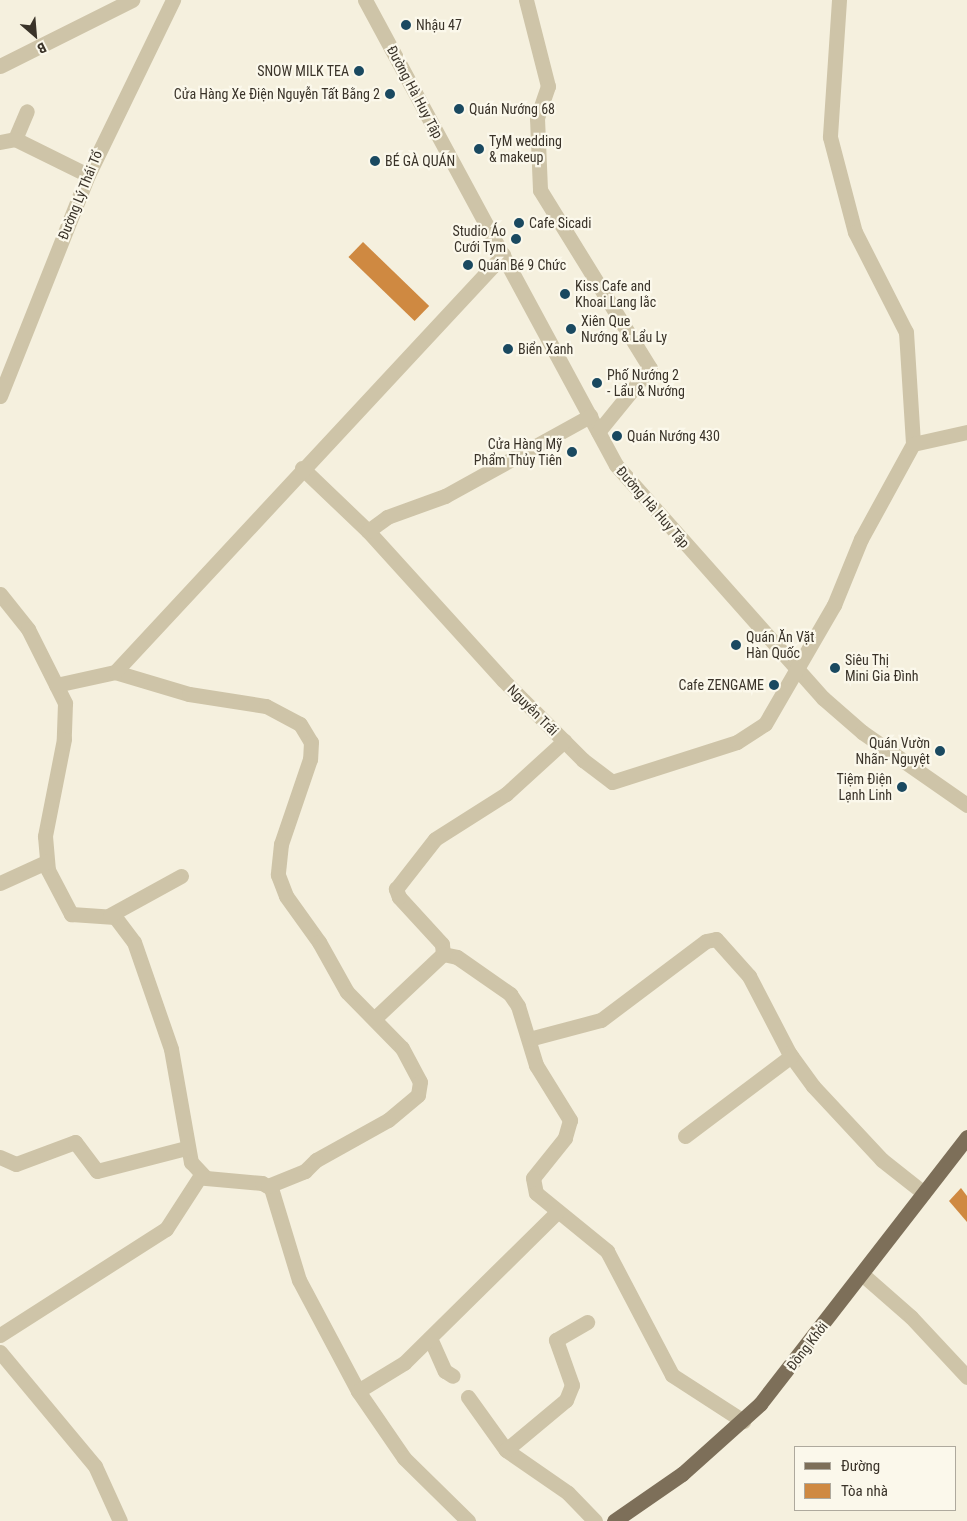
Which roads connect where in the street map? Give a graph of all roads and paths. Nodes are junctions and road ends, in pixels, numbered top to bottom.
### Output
1 (132, 0) edge
2 (173, 0) edge
3 (365, 0) edge
4 (526, 0) edge
5 (839, 0) edge
6 (0, 66) edge
7 (27, 110) dead end
8 (8, 141) edge
9 (88, 175) junction
10 (503, 255) junction
11 (0, 396) edge
12 (590, 416) junction
13 (598, 432) junction
14 (967, 432) edge
15 (913, 444) junction
16 (302, 468) junction
17 (368, 531) junction
18 (0, 594) edge
19 (797, 671) junction
20 (115, 672) junction
21 (56, 685) junction
22 (564, 742) junction
23 (967, 805) edge
24 (46, 862) junction
25 (181, 876) dead end
26 (0, 883) edge
27 (110, 915) junction
28 (443, 954) junction
29 (375, 1018) junction
30 (529, 1039) junction
31 (791, 1056) junction
32 (685, 1136) dead end
33 (967, 1137) edge
34 (186, 1148) junction
35 (0, 1157) edge
36 (201, 1175) junction
37 (268, 1186) junction
38 (924, 1193) junction
39 (556, 1213) junction
40 (862, 1274) junction
41 (588, 1322) dead end
42 (0, 1335) edge
43 (430, 1338) junction
44 (0, 1352) edge
45 (453, 1376) dead end
46 (967, 1378) edge
47 (358, 1390) junction
48 (468, 1397) dead end
49 (743, 1421) junction
50 (506, 1450) junction
51 (120, 1521) edge
52 (468, 1521) edge
53 (595, 1521) edge
54 (614, 1521) edge

1 - 6 street
2 - 9 street, Đường Lý Thái Tổ
3 - 10 street, Đường Hà Huy Tập
4 - 13 street
5 - 15 street
7 - 8 street
8 - 9 street
9 - 11 street, Đường Lý Thái Tổ
10 - 12 street, Đường Hà Huy Tập
10 - 16 street
12 - 13 street, Đường Hà Huy Tập
12 - 17 street
13 - 19 street, Đường Hà Huy Tập
14 - 15 street
15 - 19 street, Nguyễn Trãi
16 - 17 street, Nguyễn Trãi
16 - 20 street
17 - 22 street, Nguyễn Trãi
18 - 21 street
19 - 22 street, Nguyễn Trãi
19 - 23 street, Đường Hà Huy Tập
20 - 21 street
20 - 29 street
21 - 24 street
22 - 28 street
24 - 26 street
24 - 27 street
25 - 27 street
27 - 34 street
28 - 29 street
28 - 30 street
29 - 37 street
30 - 31 street
30 - 39 street
31 - 32 street
31 - 38 street
33 - 38 main road, Đồng Khởi
34 - 35 street
34 - 36 street
36 - 37 street
36 - 42 street
37 - 47 street
38 - 40 main road, Đồng Khởi
39 - 43 street
39 - 49 street
40 - 46 street
40 - 49 main road, Đồng Khởi
41 - 50 street
43 - 45 street
43 - 47 street
44 - 51 street
47 - 52 street
48 - 50 street
49 - 54 main road, Đồng Khởi
50 - 53 street

